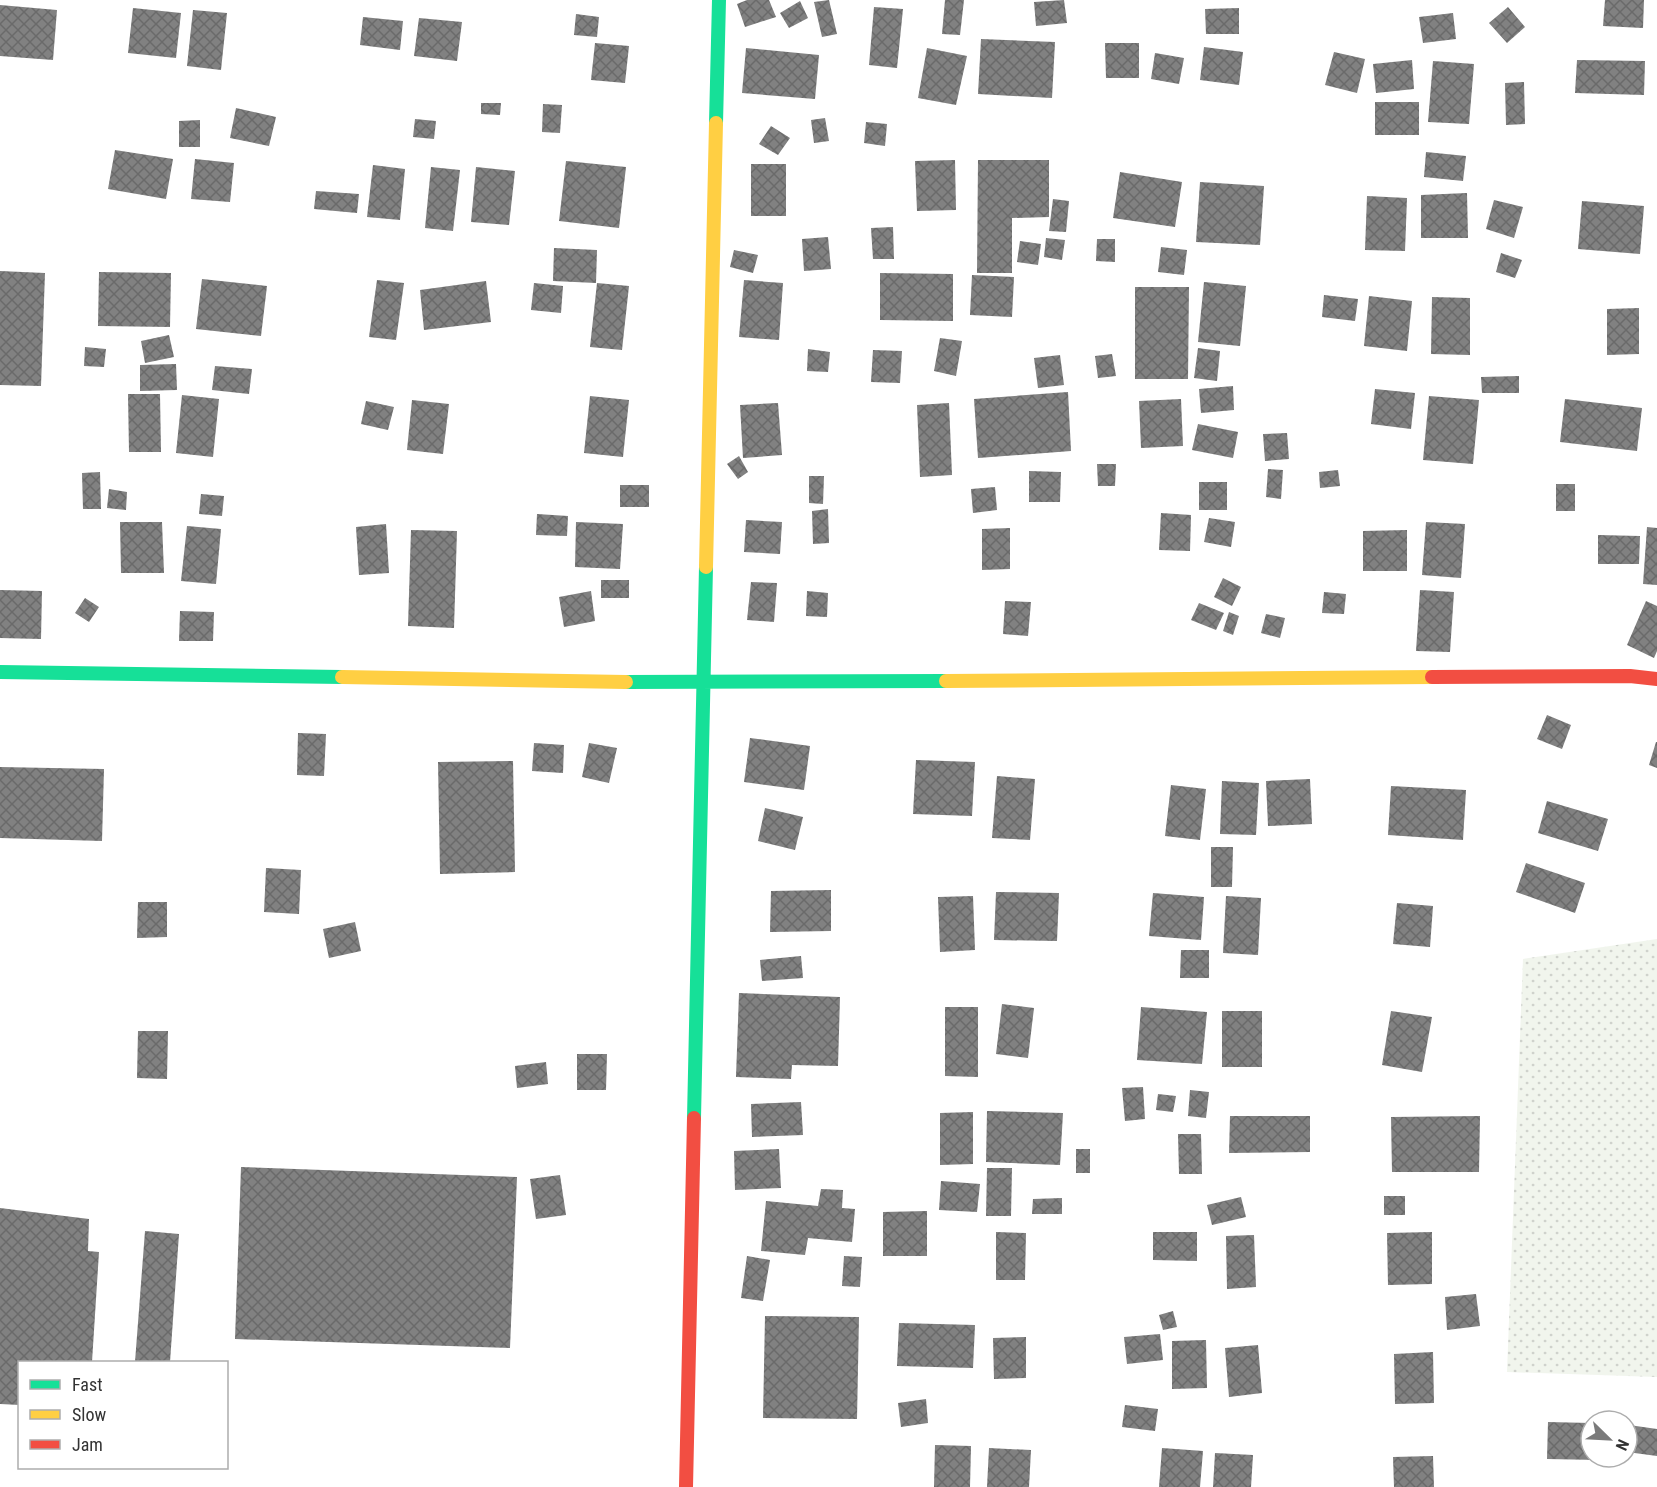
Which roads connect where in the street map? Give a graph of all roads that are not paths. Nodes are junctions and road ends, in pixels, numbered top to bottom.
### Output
1 (719, 0) edge
2 (0, 672) edge
3 (1657, 680) edge
4 (704, 683) junction
5 (686, 1487) edge

1 - 4 street
2 - 4 street
3 - 4 street
4 - 5 street

